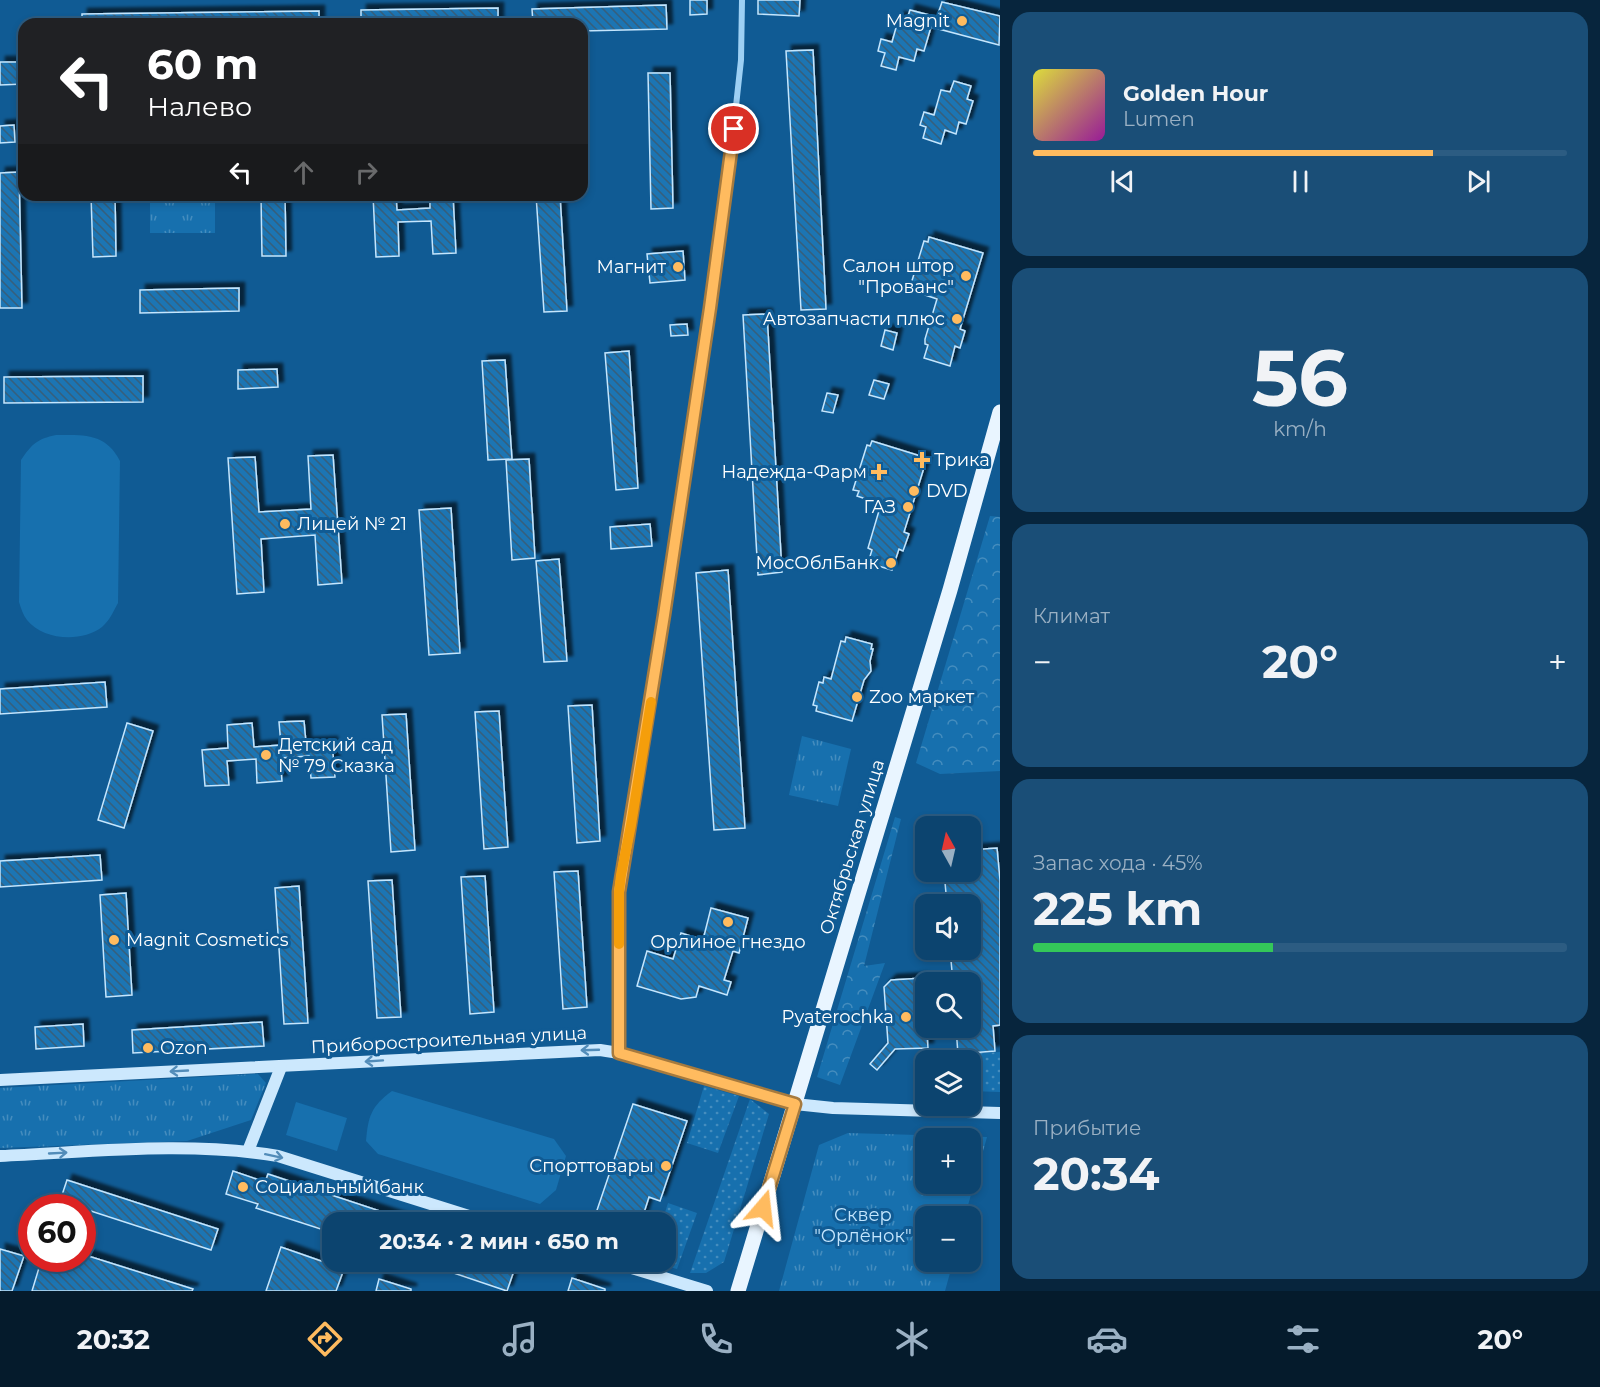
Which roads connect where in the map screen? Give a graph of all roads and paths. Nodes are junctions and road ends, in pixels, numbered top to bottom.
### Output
1 (742, 0) edge
2 (1000, 412) edge
3 (995, 452) edge
4 (619, 1053) junction
5 (281, 1067) junction
6 (0, 1080) edge
7 (795, 1104) junction
8 (1000, 1113) edge
9 (248, 1151) junction
10 (0, 1156) edge
11 (456, 1212) edge
12 (644, 1272) edge
13 (706, 1291) edge
14 (738, 1291) edge

1 - 4 street
2 - 3 main road, Октябрьская улица
3 - 7 main road, Октябрьская улица
4 -> 5 main road, Приборостроительная улица
4 - 7 main road, Приборостроительная улица
5 -> 6 main road, Приборостроительная улица
5 - 9 main road
7 - 8 main road, Приборостроительная улица
7 - 14 main road, Октябрьская улица
10 -> 9 main road
9 -> 11 main road
12 - 13 main road

